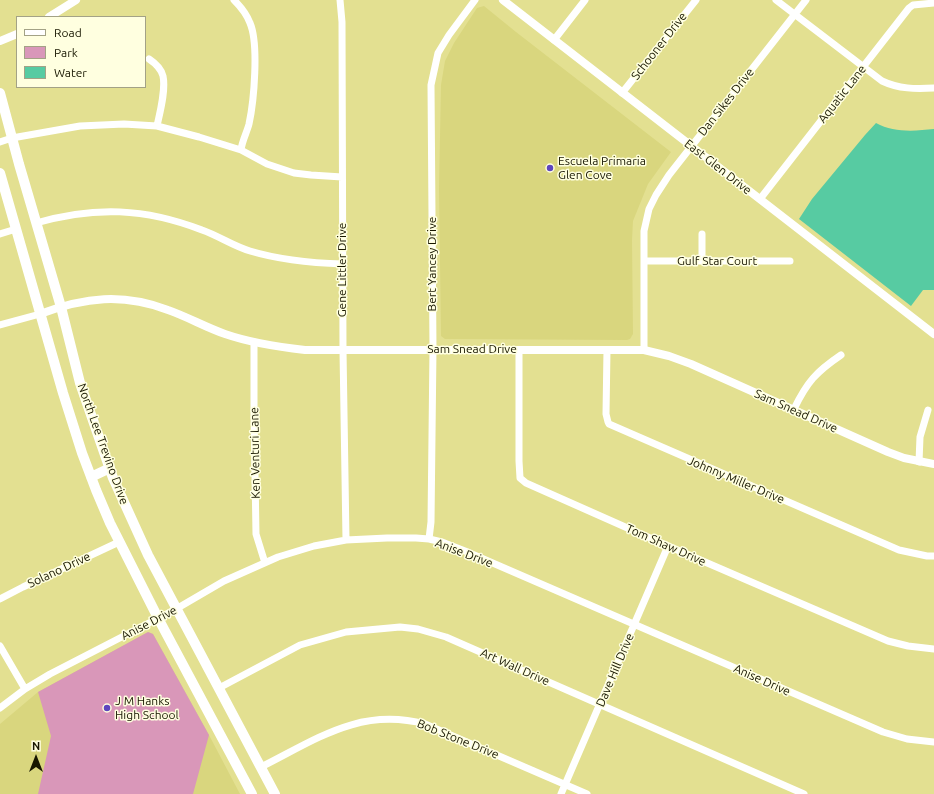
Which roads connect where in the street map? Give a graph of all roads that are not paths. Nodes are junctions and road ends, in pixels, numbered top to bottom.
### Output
1 (76, 0) edge
2 (234, 0) edge
3 (340, 0) edge
4 (475, 0) edge
5 (503, 0) edge
6 (585, 0) edge
7 (696, 0) edge
8 (776, 0) edge
9 (806, 0) edge
10 (934, 3) edge
11 (795, 14) junction
12 (50, 16) edge
13 (16, 34) edge
14 (554, 40) junction
15 (0, 41) edge
16 (149, 59) dead end
17 (863, 68) junction
18 (934, 88) edge
19 (0, 93) edge
20 (622, 93) junction
21 (157, 126) junction
22 (12, 138) junction
23 (0, 142) edge
24 (692, 146) junction
25 (241, 150) junction
26 (0, 173) edge
27 (342, 177) junction
28 (760, 199) junction
29 (36, 223) junction
30 (16, 229) junction
31 (0, 234) edge
32 (702, 234) dead end
33 (644, 261) junction
34 (702, 261) junction
35 (790, 261) dead end
36 (342, 264) junction
37 (60, 307) junction
38 (40, 314) junction
39 (0, 325) edge
40 (934, 334) edge
41 (254, 342) junction
42 (432, 349) junction
43 (343, 350) junction
44 (520, 350) junction
45 (607, 350) junction
46 (644, 350) junction
47 (840, 355) dead end
48 (794, 409) junction
49 (928, 410) dead end
50 (919, 462) junction
51 (934, 464) edge
52 (110, 468) junction
53 (91, 477) junction
54 (429, 539) junction
55 (346, 540) junction
56 (119, 542) junction
57 (668, 546) junction
58 (934, 556) edge
59 (265, 563) junction
60 (0, 600) edge
61 (176, 609) junction
62 (158, 618) junction
63 (634, 624) junction
64 (0, 646) edge
65 (934, 649) edge
66 (219, 688) junction
67 (25, 689) junction
68 (600, 704) junction
69 (0, 708) edge
70 (934, 742) edge
71 (261, 767) junction
72 (565, 784) junction
73 (252, 794) edge
74 (275, 794) edge
75 (561, 794) edge
76 (587, 794) edge
77 (804, 794) edge

1 - 12 street
2 - 25 street
3 - 27 street, Gene Littler Drive
4 - 42 street, Bert Yancey Drive
5 - 14 street, East Glen Drive
6 - 14 street
7 - 20 street, Schooner Drive
8 - 11 street
9 - 11 street, Dan Sikes Drive
10 - 17 street, Aquatic Lane
11 - 17 street
11 - 24 street, Dan Sikes Drive
13 - 15 street
14 - 20 street, East Glen Drive
16 - 21 street
17 - 18 street
17 - 28 street, Aquatic Lane
19 - 22 main road, North Lee Trevino Drive
20 - 24 street, East Glen Drive
21 - 22 street
21 - 25 street
22 - 23 street
22 - 29 main road, North Lee Trevino Drive
24 - 28 street, East Glen Drive
24 - 33 street, Dan Sikes Drive
25 - 27 street
26 - 30 main road, North Lee Trevino Drive
27 - 36 street, Gene Littler Drive
28 - 40 street, East Glen Drive
29 - 36 street
29 - 37 main road, North Lee Trevino Drive
30 - 31 street
30 - 38 main road, North Lee Trevino Drive
32 - 34 street
33 - 34 street, Gulf Star Court
33 - 46 street, Dan Sikes Drive
34 - 35 street, Gulf Star Court
36 - 43 street, Gene Littler Drive
37 - 38 street, Sam Snead Drive
37 - 41 street, Sam Snead Drive
37 - 52 main road, North Lee Trevino Drive
38 - 39 street, Sam Snead Drive
38 - 53 main road, North Lee Trevino Drive
41 - 43 street, Sam Snead Drive
41 - 59 street, Ken Venturi Lane
42 - 43 street, Sam Snead Drive
42 - 44 street, Sam Snead Drive
42 - 54 street, Bert Yancey Drive
43 - 55 street, Gene Littler Drive
44 - 45 street, Sam Snead Drive
44 - 57 street, Tom Shaw Drive
45 - 46 street, Sam Snead Drive
45 - 58 street, Johnny Miller Drive
46 - 48 street, Sam Snead Drive
47 - 48 street
48 - 50 street, Sam Snead Drive
49 - 50 street
50 - 51 street, Sam Snead Drive
52 - 53 main road
52 - 61 main road, North Lee Trevino Drive
53 - 56 main road, North Lee Trevino Drive
54 - 55 street, Anise Drive
54 - 63 street, Anise Drive
55 - 59 street, Anise Drive
56 - 60 street, Solano Drive
56 - 62 main road, North Lee Trevino Drive
57 - 63 street, Dave Hill Drive
57 - 65 street, Tom Shaw Drive
59 - 61 street, Anise Drive
61 - 62 street, Anise Drive
61 - 66 main road, North Lee Trevino Drive
62 - 67 street, Anise Drive
62 - 73 main road, North Lee Trevino Drive
63 - 68 street, Dave Hill Drive
63 - 70 street, Anise Drive
64 - 67 street
66 - 68 street, Art Wall Drive
66 - 71 main road, North Lee Trevino Drive
67 - 69 street, Anise Drive
68 - 72 street, Dave Hill Drive
68 - 77 street, Art Wall Drive
71 - 72 street, Bob Stone Drive
71 - 74 main road, North Lee Trevino Drive
72 - 75 street, Dave Hill Drive
72 - 76 street, Bob Stone Drive

